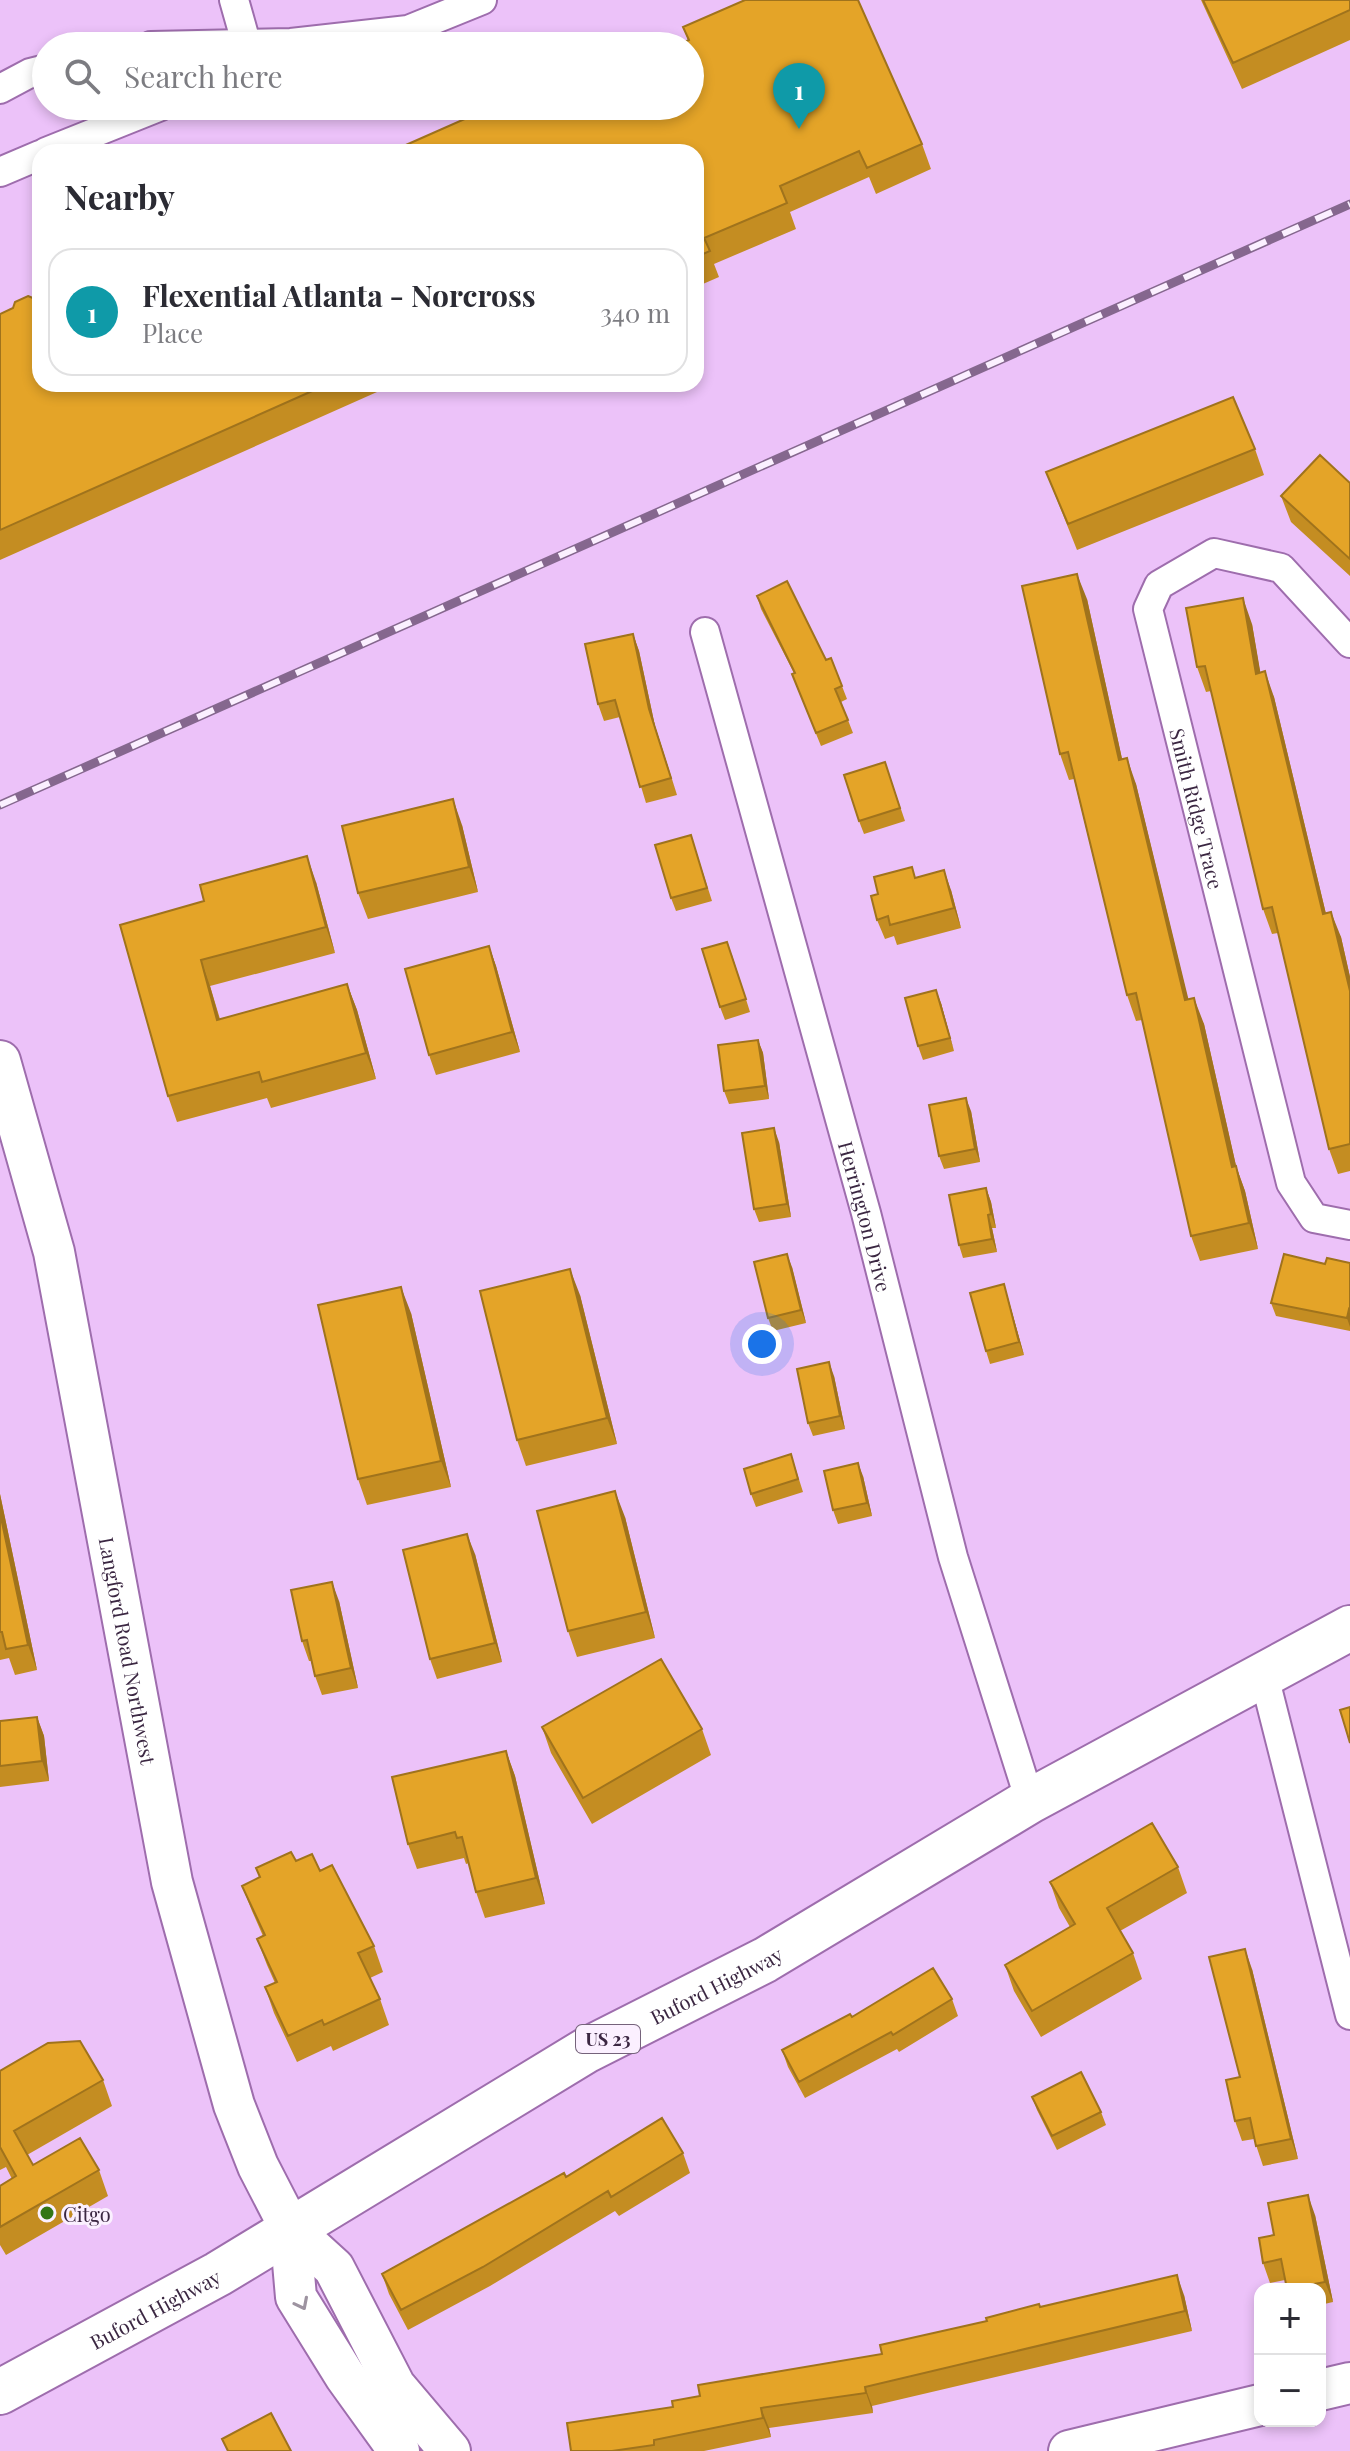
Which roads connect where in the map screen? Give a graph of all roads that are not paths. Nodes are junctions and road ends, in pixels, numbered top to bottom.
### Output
1 (234, 0) edge
2 (482, 0) edge
3 (243, 32) edge
4 (391, 32) edge
5 (32, 72) edge
6 (0, 89) edge
7 (126, 120) edge
8 (66, 144) edge
9 (32, 158) edge
10 (0, 172) edge
11 (705, 632) dead end
12 (1350, 643) edge
13 (0, 1061) edge
14 (1350, 1225) edge
15 (1350, 1628) edge
16 (1264, 1676) junction
17 (1030, 1801) junction
18 (1350, 2015) edge
19 (290, 2228) junction
20 (1350, 2383) edge
21 (1326, 2389) edge
22 (0, 2392) edge
23 (1254, 2406) edge
24 (399, 2451) edge
25 (450, 2451) edge
26 (1069, 2451) edge

1 - 3 street
2 - 4 street
5 - 6 street
7 - 8 street
9 - 10 street
11 - 17 street, Herrington Drive
12 - 14 street, Smith Ridge Trace
13 - 19 street, Langford Road Northwest
15 - 16 main road, Buford Highway / US 23
16 - 17 main road, Buford Highway / US 23
16 - 18 street
17 - 19 main road, Buford Highway / US 23
19 - 22 main road, Buford Highway / US 23
19 -> 24 street, Langford Road Northwest
19 - 25 street, Langford Road Northwest
20 - 21 street
23 - 26 street

